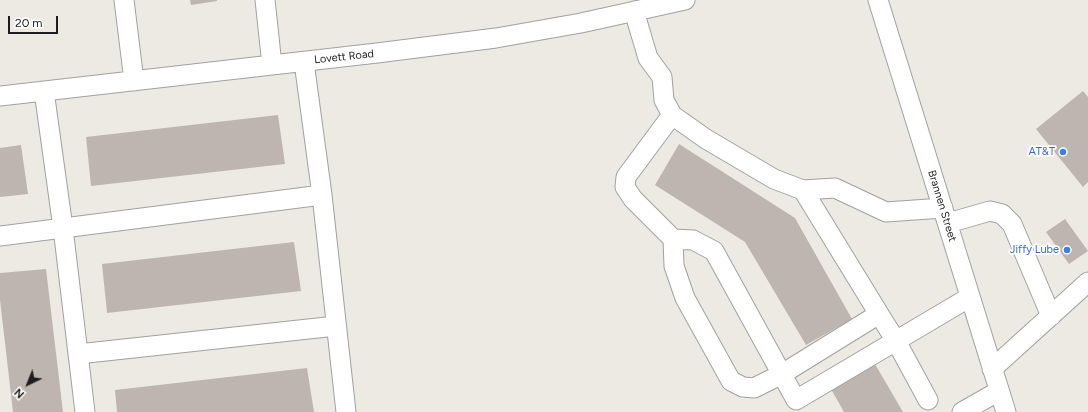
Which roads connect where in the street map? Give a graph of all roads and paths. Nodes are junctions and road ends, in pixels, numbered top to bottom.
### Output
1 (124, 0) edge
2 (685, 0) edge
3 (878, 0) edge
4 (266, 7) edge
5 (634, 11) junction
6 (304, 62) junction
7 (272, 65) junction
8 (134, 81) junction
9 (44, 91) junction
10 (0, 96) edge
11 (672, 115) junction
12 (803, 190) junction
13 (322, 195) junction
14 (945, 216) junction
15 (63, 228) junction
16 (0, 236) edge
17 (673, 240) junction
18 (1088, 282) edge
19 (970, 297) junction
20 (879, 314) junction
21 (1051, 316) junction
22 (336, 326) junction
23 (896, 341) junction
24 (78, 354) junction
25 (992, 369) junction
26 (782, 374) junction
27 (999, 390) junction
28 (928, 400) dead end
29 (799, 406) edge
30 (85, 412) edge
31 (346, 412) edge
32 (962, 412) edge
33 (1006, 412) edge

1 - 8 street
2 - 5 street, Lovett Road
3 - 14 street, Brannen Street
4 - 7 street
5 - 6 street, Lovett Road
5 - 11 street
6 - 7 street, Lovett Road
6 - 13 street
7 - 8 street, Lovett Road
8 - 9 street, Lovett Road
9 - 10 street, Lovett Road
9 - 15 street
11 - 12 street
11 - 17 street
12 - 14 street
12 - 20 street
13 - 15 street
13 - 22 street
14 - 19 street, Brannen Street
14 - 21 street
15 - 16 street
15 - 24 street
17 - 26 street
17 - 26 street
18 - 21 street
19 - 23 street
19 - 25 street, Brannen Street
20 - 23 street
20 - 26 street
21 - 25 street
22 - 24 street
22 - 31 street
23 - 28 street
23 - 29 street
24 - 30 street
25 - 27 street, Brannen Street
26 - 29 street
27 - 32 street
27 - 33 street, Brannen Street

